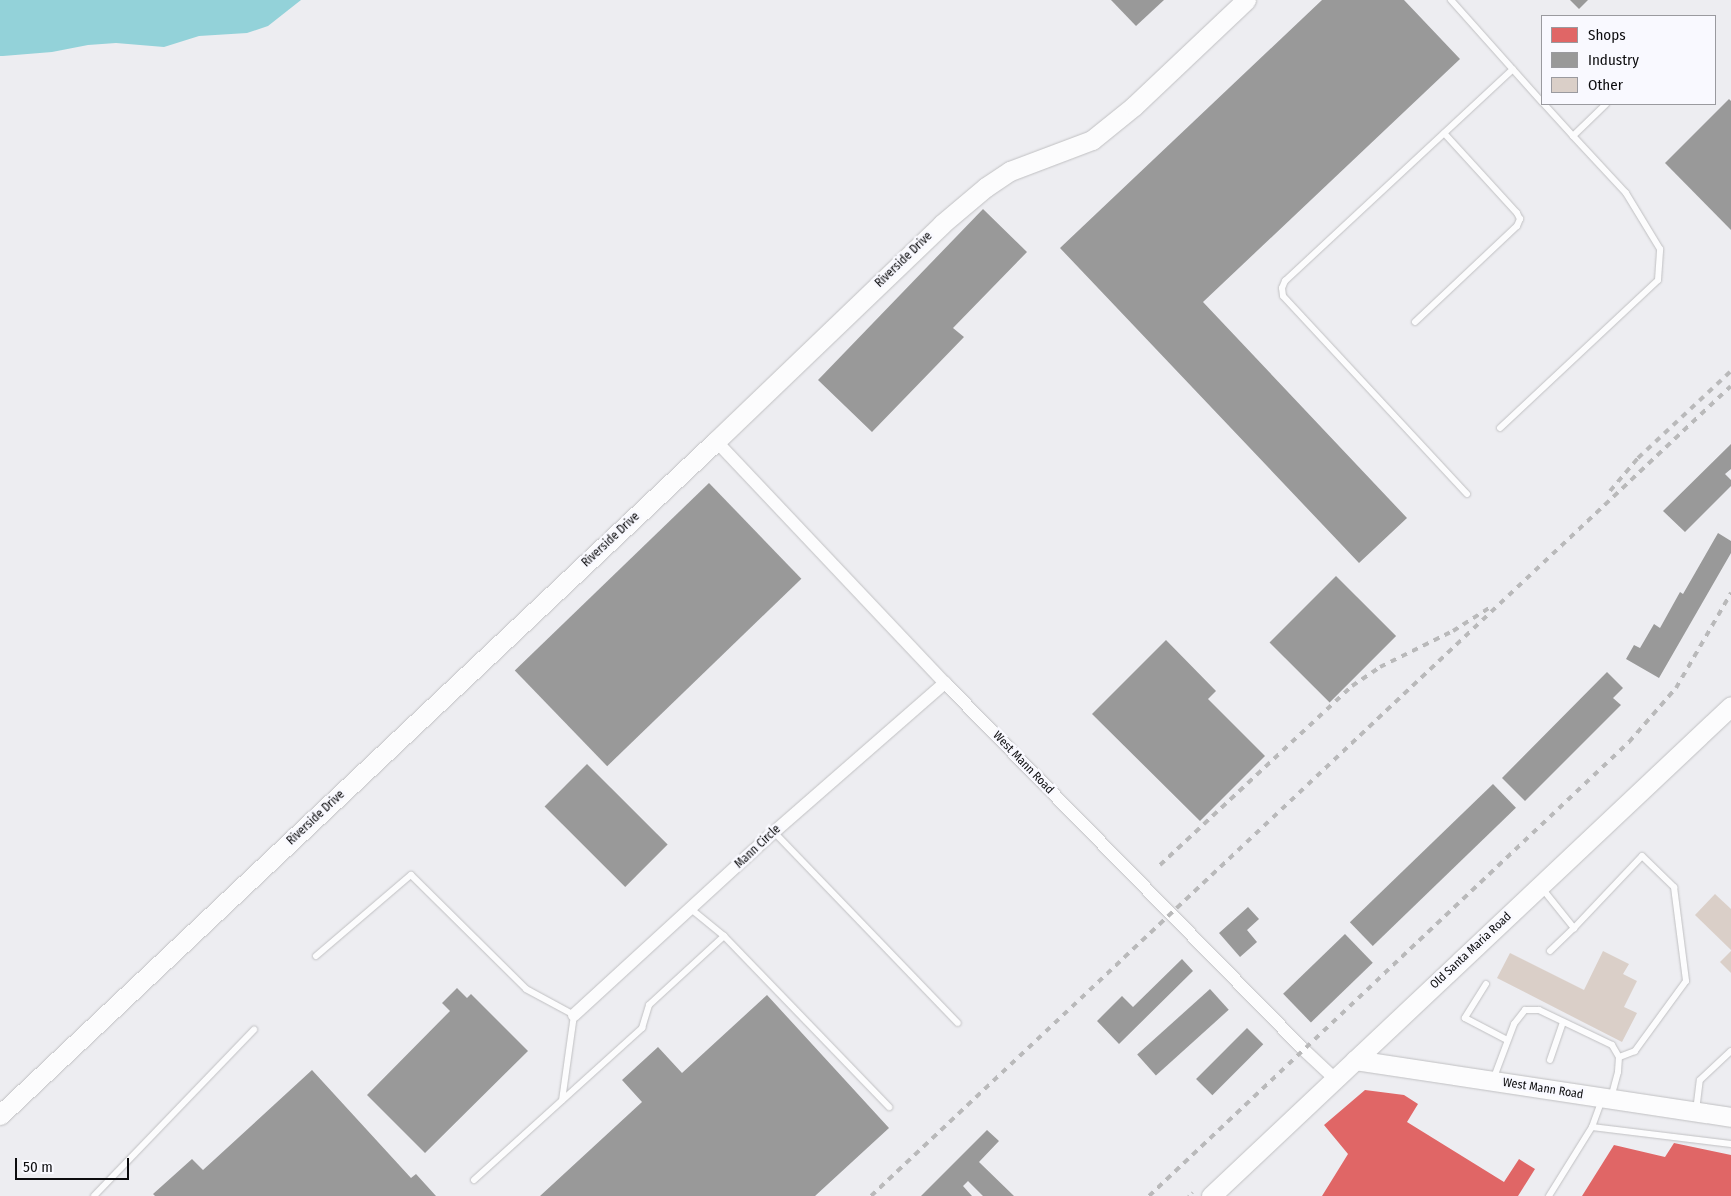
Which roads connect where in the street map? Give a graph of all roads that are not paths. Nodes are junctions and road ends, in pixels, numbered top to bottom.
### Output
1 (1246, 0) edge
2 (1451, 0) edge
3 (1513, 69) junction
4 (1541, 101) edge
5 (1545, 105) edge
6 (1605, 105) edge
7 (1444, 133) junction
8 (1572, 136) junction
9 (1415, 322) dead end
10 (1500, 428) dead end
11 (716, 441) junction
12 (1467, 494) dead end
13 (945, 683) junction
14 (1730, 709) edge
15 (774, 832) junction
16 (1540, 886) junction
17 (691, 909) junction
18 (1574, 928) junction
19 (724, 936) junction
20 (1550, 951) dead end
21 (316, 956) dead end
22 (1486, 984) dead end
23 (574, 1015) junction
24 (1563, 1022) junction
25 (958, 1023) dead end
26 (254, 1030) dead end
27 (1507, 1040) junction
28 (1730, 1053) edge
29 (1619, 1058) junction
30 (1355, 1060) junction
31 (1550, 1060) dead end
32 (1335, 1079) junction
33 (1492, 1081) junction
34 (1607, 1098) junction
35 (562, 1100) junction
36 (889, 1107) dead end
37 (1696, 1112) junction
38 (0, 1115) edge
39 (1731, 1118) edge
40 (1592, 1127) junction
41 (1731, 1144) edge
42 (474, 1180) dead end
43 (94, 1196) edge
44 (1210, 1196) edge
45 (1549, 1196) edge

1 - 11 street, Riverside Drive
2 - 3 lane
3 - 4 lane
3 - 7 lane
5 - 8 lane
6 - 8 lane
7 - 9 lane
7 - 12 lane
8 - 10 lane
11 - 13 street, West Mann Road
11 - 38 street, Riverside Drive
13 - 15 street, Mann Circle
13 - 32 street, West Mann Road
14 - 16 street, Old Santa Maria Road
15 - 17 street, Mann Circle
15 - 25 lane
16 - 18 lane
16 - 30 street, Old Santa Maria Road
17 - 19 lane
17 - 23 street, Mann Circle
18 - 20 lane
18 - 29 lane
19 - 35 lane
19 - 36 lane
21 - 23 lane
22 - 27 lane
23 - 35 lane
24 - 27 lane
24 - 29 lane
24 - 31 lane
26 - 43 lane
27 - 33 lane
28 - 37 lane
29 - 34 lane
30 - 32 street, Old Santa Maria Road
30 - 33 street, West Mann Road
32 - 44 street, Old Santa Maria Road
33 - 34 street, West Mann Road
34 - 37 street, West Mann Road
34 - 40 lane
35 - 42 lane
37 - 39 street, West Mann Road
40 - 41 lane
40 - 45 lane

